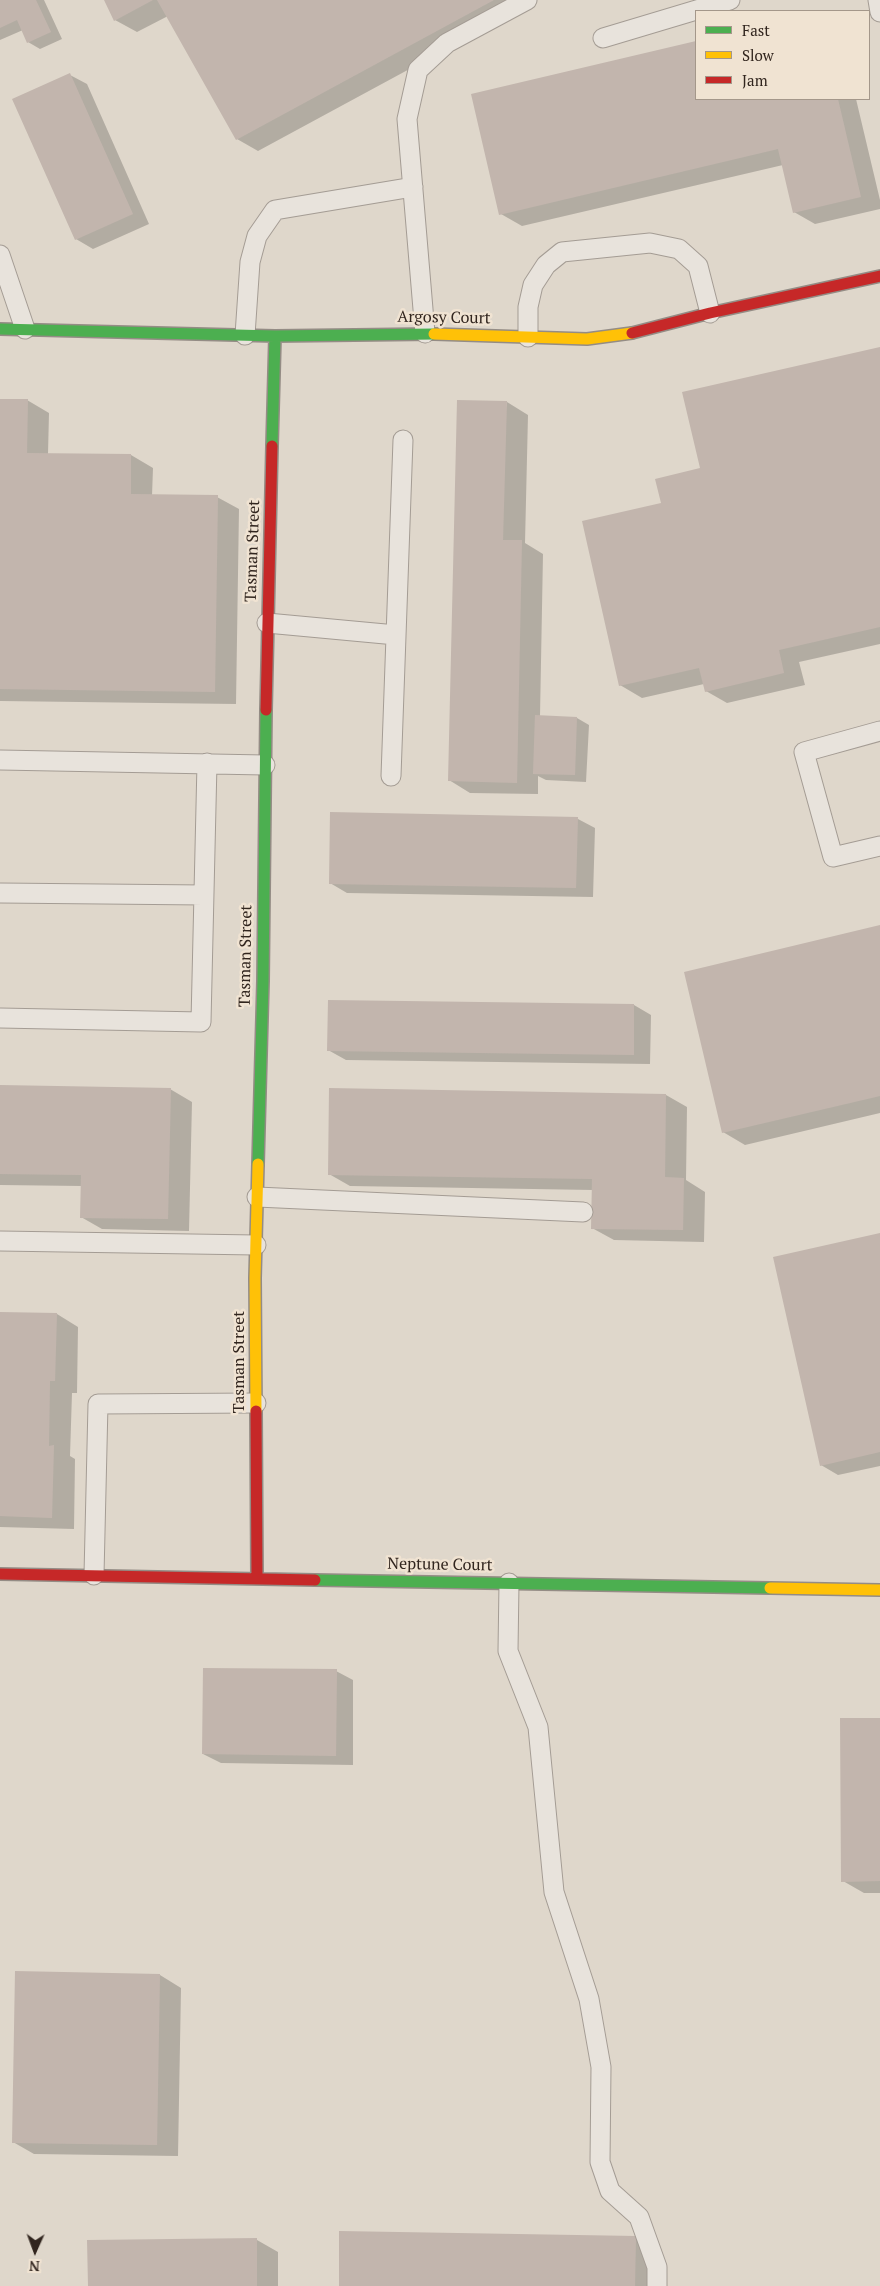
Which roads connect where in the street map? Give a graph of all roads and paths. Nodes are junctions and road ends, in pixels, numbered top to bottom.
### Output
1 (527, 0) edge
2 (730, 0) edge
3 (878, 0) edge
4 (695, 10) edge
5 (697, 10) edge
6 (880, 12) edge
7 (603, 38) dead end
8 (413, 187) junction
9 (0, 255) edge
10 (880, 276) edge
11 (710, 314) junction
12 (0, 329) edge
13 (25, 330) junction
14 (425, 333) junction
15 (245, 335) junction
16 (275, 336) junction
17 (528, 337) junction
18 (403, 440) dead end
19 (267, 624) junction
20 (396, 635) junction
21 (880, 731) edge
22 (0, 760) edge
23 (207, 763) junction
24 (265, 765) junction
25 (391, 776) dead end
26 (880, 846) edge
27 (0, 893) edge
28 (204, 895) junction
29 (0, 1018) edge
30 (257, 1197) junction
31 (583, 1212) dead end
32 (0, 1241) edge
33 (256, 1245) junction
34 (256, 1403) junction
35 (0, 1574) edge
36 (94, 1575) junction
37 (257, 1578) junction
38 (509, 1583) junction
39 (880, 1590) edge
40 (657, 2286) edge

1 - 8 lane
2 - 5 lane
3 - 6 lane
4 - 7 lane
8 - 14 lane
8 - 15 lane
9 - 13 lane
10 - 11 street, Argosy Court
11 - 17 street, Argosy Court
11 - 17 lane
12 - 13 street, Argosy Court
13 - 15 street, Argosy Court
14 - 16 street, Argosy Court
14 - 17 street, Argosy Court
15 - 16 street, Argosy Court
16 - 19 street, Tasman Street
18 - 20 lane
19 - 20 lane
19 - 24 street, Tasman Street
20 - 25 lane
21 - 26 lane
22 - 23 lane
23 - 24 lane
23 - 28 lane
24 - 30 street, Tasman Street
27 - 28 lane
28 - 29 lane
30 - 31 lane
30 - 33 street, Tasman Street
32 - 33 lane
33 - 34 street, Tasman Street
34 - 36 lane
34 - 37 street, Tasman Street
35 - 36 street, Neptune Court
36 - 37 street, Neptune Court
37 - 38 street, Neptune Court
38 - 39 street, Neptune Court
38 - 40 lane

